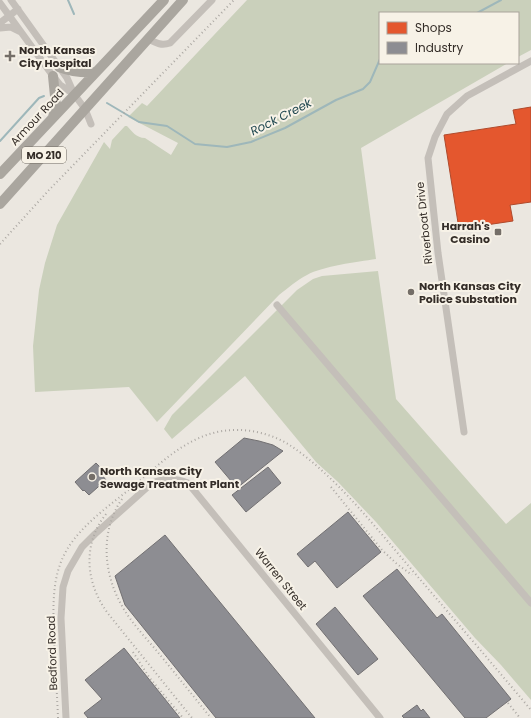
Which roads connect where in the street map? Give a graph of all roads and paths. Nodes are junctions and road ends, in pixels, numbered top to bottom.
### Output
1 (11, 0) edge
2 (164, 0) edge
3 (183, 0) edge
4 (212, 0) edge
5 (0, 4) edge
6 (18, 9) junction
7 (9, 16) junction
8 (0, 23) edge
9 (0, 28) edge
10 (22, 33) junction
11 (148, 39) junction
12 (531, 61) edge
13 (59, 67) junction
14 (96, 72) junction
15 (53, 76) junction
16 (74, 94) junction
17 (85, 109) junction
18 (53, 117) junction
19 (91, 124) dead end
20 (0, 174) edge
21 (0, 204) edge
22 (277, 305) dead end
23 (464, 432) dead end
24 (152, 483) joint
25 (531, 603) edge
26 (66, 718) edge
27 (380, 718) edge

1 - 6 street
2 - 14 highway, MO 210
3 - 11 highway, MO 210
4 - 11 street
5 - 7 street
6 - 7 street
6 - 13 street
7 - 8 street
7 - 10 street
9 - 10 street
10 - 15 street
11 - 17 highway, MO 210
12 - 23 street, Riverboat Drive
13 - 14 highway
13 - 16 street
14 - 16 highway, MO 210
15 - 16 street
15 - 18 highway
16 - 17 street
16 - 18 highway, Armour Road / MO 210
17 - 19 street
17 - 21 highway, MO 210
18 - 20 highway, Armour Road / MO 210
22 - 25 street
24 - 26 street, Bedford Road
24 - 27 street, Warren Street

